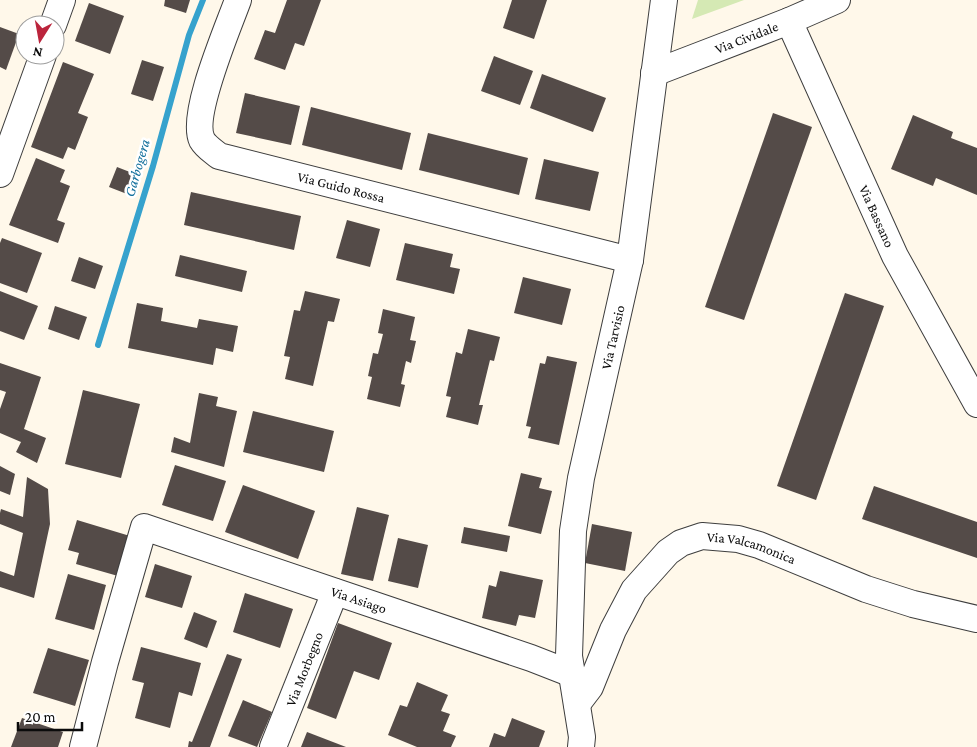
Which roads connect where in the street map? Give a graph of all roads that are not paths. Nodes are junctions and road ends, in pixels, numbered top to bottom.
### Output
1 (62, 0) edge
2 (238, 0) edge
3 (664, 0) edge
4 (837, 0) edge
5 (57, 15) edge
6 (789, 21) junction
7 (38, 65) edge
8 (654, 72) junction
9 (0, 174) edge
10 (630, 260) junction
11 (977, 404) edge
12 (335, 592) junction
13 (977, 619) edge
14 (572, 674) junction
15 (577, 704) junction
16 (586, 744) edge
17 (83, 747) edge
18 (273, 747) edge

1 - 5 street
2 - 10 street, Via Guido Rossa
3 - 8 street, Via Tarvisio
4 - 6 street, Via Cividale
6 - 8 street, Via Cividale
6 - 11 street, Via Bassano
7 - 9 street
8 - 10 street, Via Tarvisio
10 - 14 street, Via Tarvisio
12 - 14 street, Via Asiago
12 - 17 street, Via Asiago
12 - 18 street, Via Morbegno
13 - 15 street, Via Valcamonica
14 - 15 street, Via Tarvisio
15 - 16 street, Via Tarvisio

